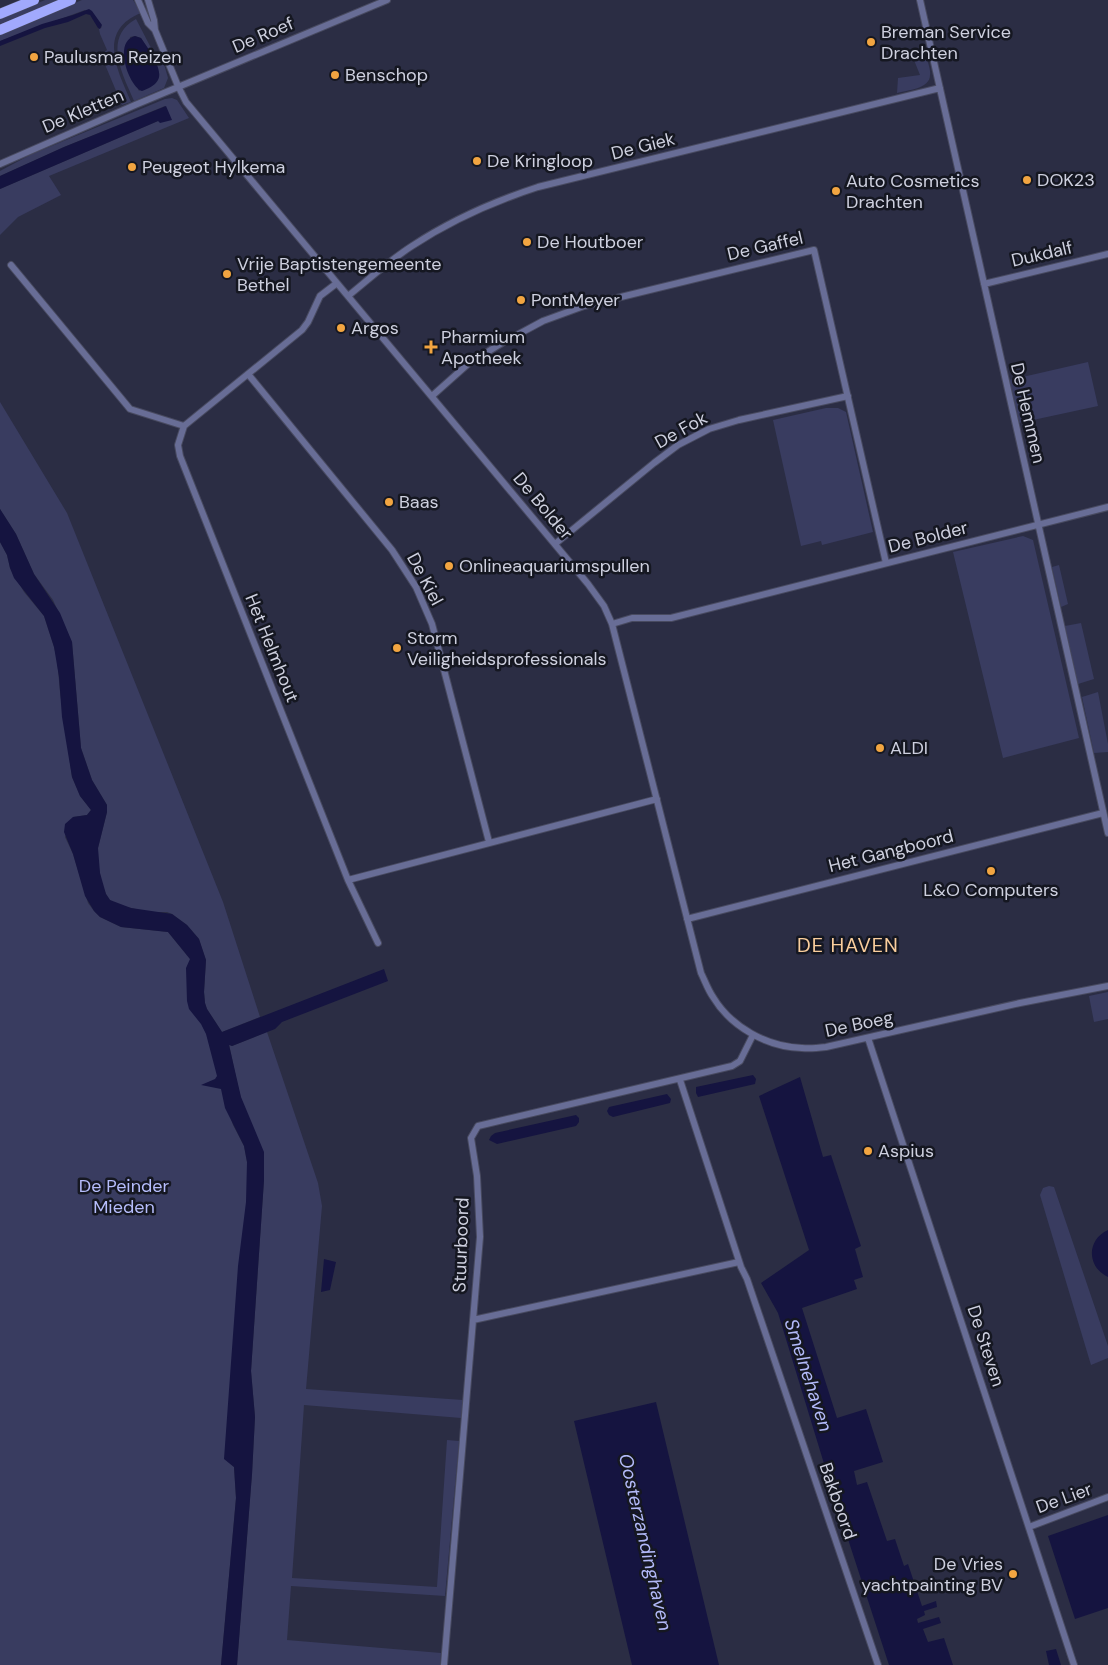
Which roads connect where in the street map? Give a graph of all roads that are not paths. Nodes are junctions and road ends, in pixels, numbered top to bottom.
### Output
1 (34, 0) edge
2 (71, 0) edge
3 (138, 0) edge
4 (148, 0) edge
5 (387, 0) edge
6 (920, 0) edge
7 (0, 14) edge
8 (0, 30) edge
9 (155, 30) junction
10 (178, 86) junction
11 (940, 88) junction
12 (0, 164) edge
13 (1108, 254) edge
14 (11, 264) dead end
15 (337, 283) junction
16 (984, 284) junction
17 (348, 296) junction
18 (248, 374) junction
19 (432, 396) junction
20 (848, 396) junction
21 (184, 426) junction
22 (1108, 507) edge
23 (1038, 524) junction
24 (555, 544) junction
25 (886, 563) junction
26 (612, 624) junction
27 (657, 799) junction
28 (1104, 813) junction
29 (1108, 833) edge
30 (489, 842) junction
31 (348, 880) junction
32 (687, 919) junction
33 (378, 943) dead end
34 (1108, 986) edge
35 (753, 1035) junction
36 (868, 1038) junction
37 (680, 1080) junction
38 (739, 1262) junction
39 (473, 1320) junction
40 (1108, 1497) edge
41 (1030, 1527) junction
42 (444, 1665) edge
43 (878, 1665) edge
44 (1074, 1665) edge

1 - 7 main road
2 - 8 main road
3 - 9 street, De Bolder
4 - 9 street, De Bolder
5 - 10 street, De Roef
6 - 11 street, De Hemmen
9 - 10 street, De Bolder
10 - 12 street, De Kletten
10 - 15 street, De Bolder
11 - 16 street, De Hemmen
11 - 17 street, De Giek
13 - 16 street, Dukdalf
14 - 21 street
15 - 17 street, De Bolder
15 - 18 street
16 - 23 street, De Hemmen
17 - 19 street, De Bolder
18 - 21 street
18 - 30 street, De Kiel
19 - 20 street, De Gaffel
19 - 24 street, De Bolder
20 - 24 street, De Fok
20 - 25 street, De Gaffel
21 - 31 street, Het Helmhout
22 - 23 street, De Bolder
23 - 25 street, De Bolder
23 - 28 street, De Hemmen
24 - 26 street, De Bolder
25 - 26 street, De Bolder
26 - 27 street
27 - 30 street
27 - 32 street
28 - 29 street, De Hemmen
28 - 32 street, Het Gangboord
30 - 31 street
31 - 33 street, Het Helmhout
32 - 35 street, De Boeg
34 - 36 street, De Boeg
35 - 36 street, De Boeg
35 - 37 street, Stuurboord
36 - 41 street, De Steven
37 - 38 street, Bakboord
37 - 39 street, Stuurboord
38 - 39 street
38 - 43 street, Bakboord
39 - 42 street, Stuurboord
40 - 41 street, De Lier
41 - 44 street, De Steven

